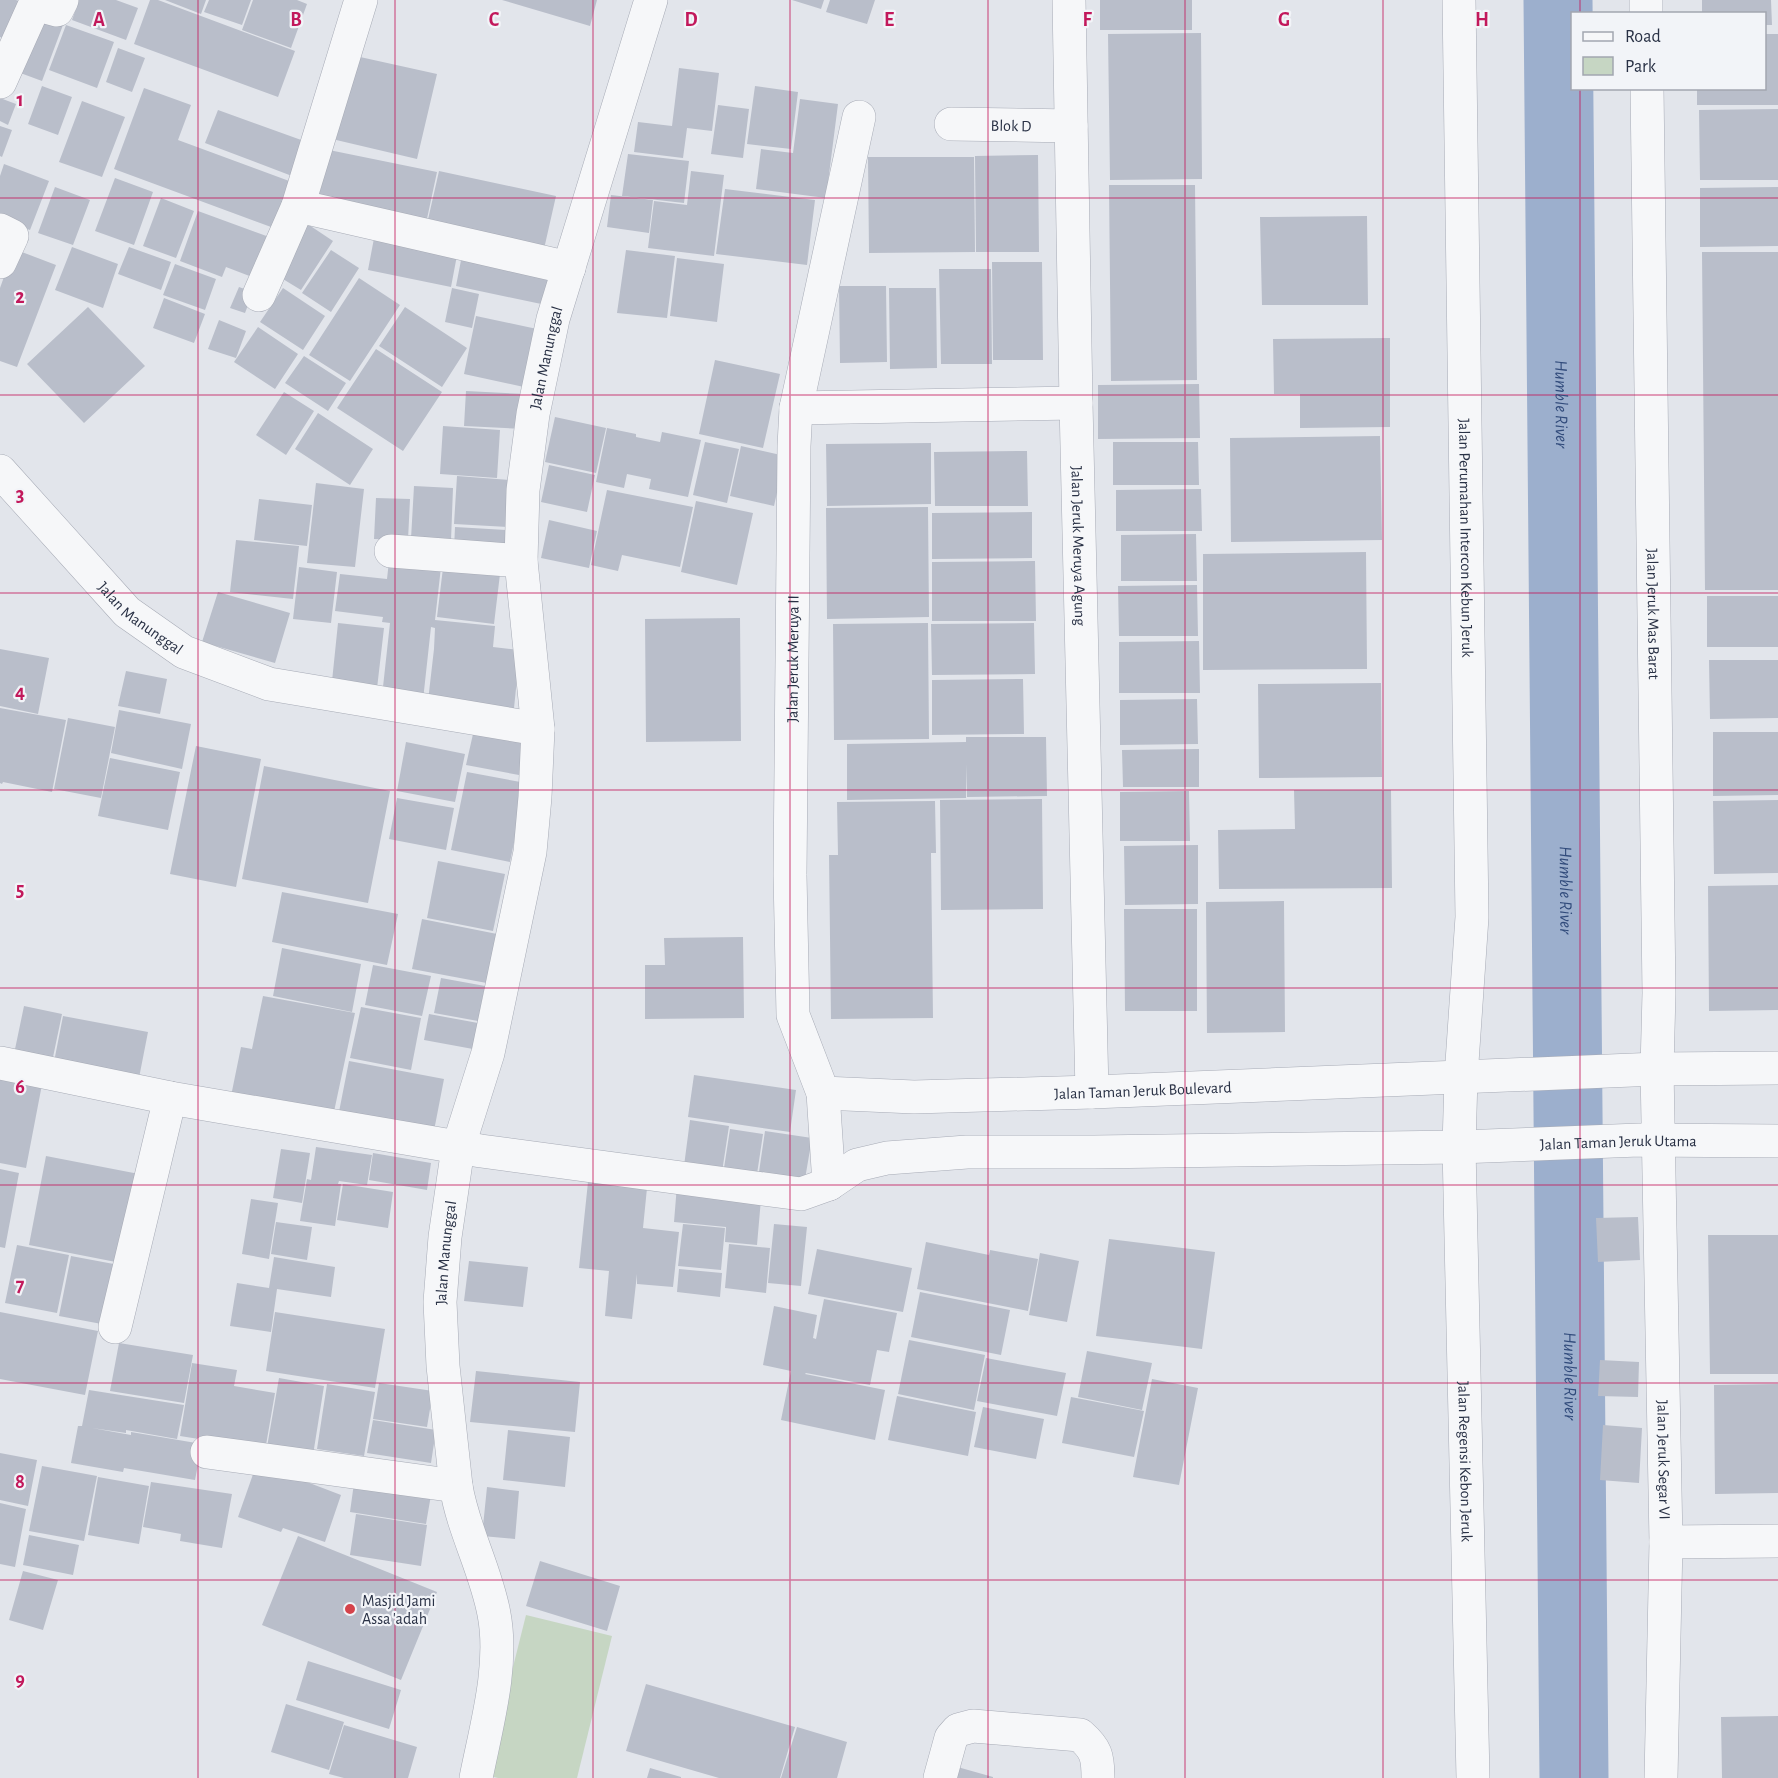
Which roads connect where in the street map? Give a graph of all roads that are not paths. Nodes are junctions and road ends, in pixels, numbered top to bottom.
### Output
1 (62, 0) edge
2 (361, 0) edge
3 (651, 0) edge
4 (1069, 0) edge
5 (1459, 0) edge
6 (0, 82) edge
7 (1647, 90) edge
8 (859, 117) dead end
9 (951, 124) dead end
10 (1071, 126) junction
11 (298, 206) junction
12 (0, 230) edge
13 (0, 262) edge
14 (569, 268) junction
15 (259, 295) dead end
16 (1076, 403) junction
17 (796, 408) junction
18 (0, 471) edge
19 (391, 551) dead end
20 (521, 561) junction
21 (538, 729) junction
22 (0, 1063) edge
23 (1778, 1068) edge
24 (1657, 1069) junction
25 (1461, 1077) junction
26 (1092, 1092) junction
27 (823, 1093) junction
28 (170, 1098) junction
29 (1645, 1141) junction
30 (1778, 1141) edge
31 (1459, 1147) junction
32 (458, 1148) junction
33 (829, 1184) junction
34 (115, 1327) dead end
35 (207, 1452) dead end
36 (456, 1486) junction
37 (1778, 1541) edge
38 (1665, 1542) junction
39 (476, 1778) edge
40 (940, 1778) edge
41 (1098, 1778) edge
42 (1473, 1778) edge
43 (1661, 1778) edge

1 - 6 street
2 - 11 street
3 - 14 street, Jalan Manunggal
4 - 10 street, Jalan Jeruk Meruya Agung
5 - 25 street, Jalan Perumahan Intercon Kebun Jeruk
7 - 24 street, Jalan Jeruk Mas Barat
8 - 17 street, Jalan Jeruk Meruya II
9 - 10 street, Blok D
10 - 16 street, Jalan Jeruk Meruya Agung
11 - 14 street
11 - 15 street
12 - 13 street
14 - 20 street, Jalan Manunggal
16 - 17 street
16 - 26 street, Jalan Jeruk Meruya Agung
17 - 27 street, Jalan Jeruk Meruya II
18 - 21 street, Jalan Manunggal
19 - 20 street
20 - 21 street, Jalan Manunggal
21 - 32 street, Jalan Manunggal
22 - 28 street
23 - 24 street
24 - 25 street
24 - 29 street, Jalan Jeruk Mas Barat
25 - 26 street, Jalan Taman Jeruk Boulevard
25 - 31 street, Jalan Perumahan Intercon Kebun Jeruk
26 - 27 street, Jalan Taman Jeruk Boulevard
27 - 33 street, Jalan Jeruk Meruya II
28 - 32 street
28 - 34 street
29 - 30 street, Jalan Taman Jeruk Utama
29 - 31 street, Jalan Taman Jeruk Utama
29 - 38 street, Jalan Jeruk Segar VI
31 - 33 street
31 - 42 street, Jalan Regensi Kebon Jeruk
32 - 33 street
32 - 36 street, Jalan Manunggal
35 - 36 street
36 - 39 street, Jalan Manunggal
37 - 38 street
38 - 43 street, Jalan Jeruk Segar VI
40 - 41 street

